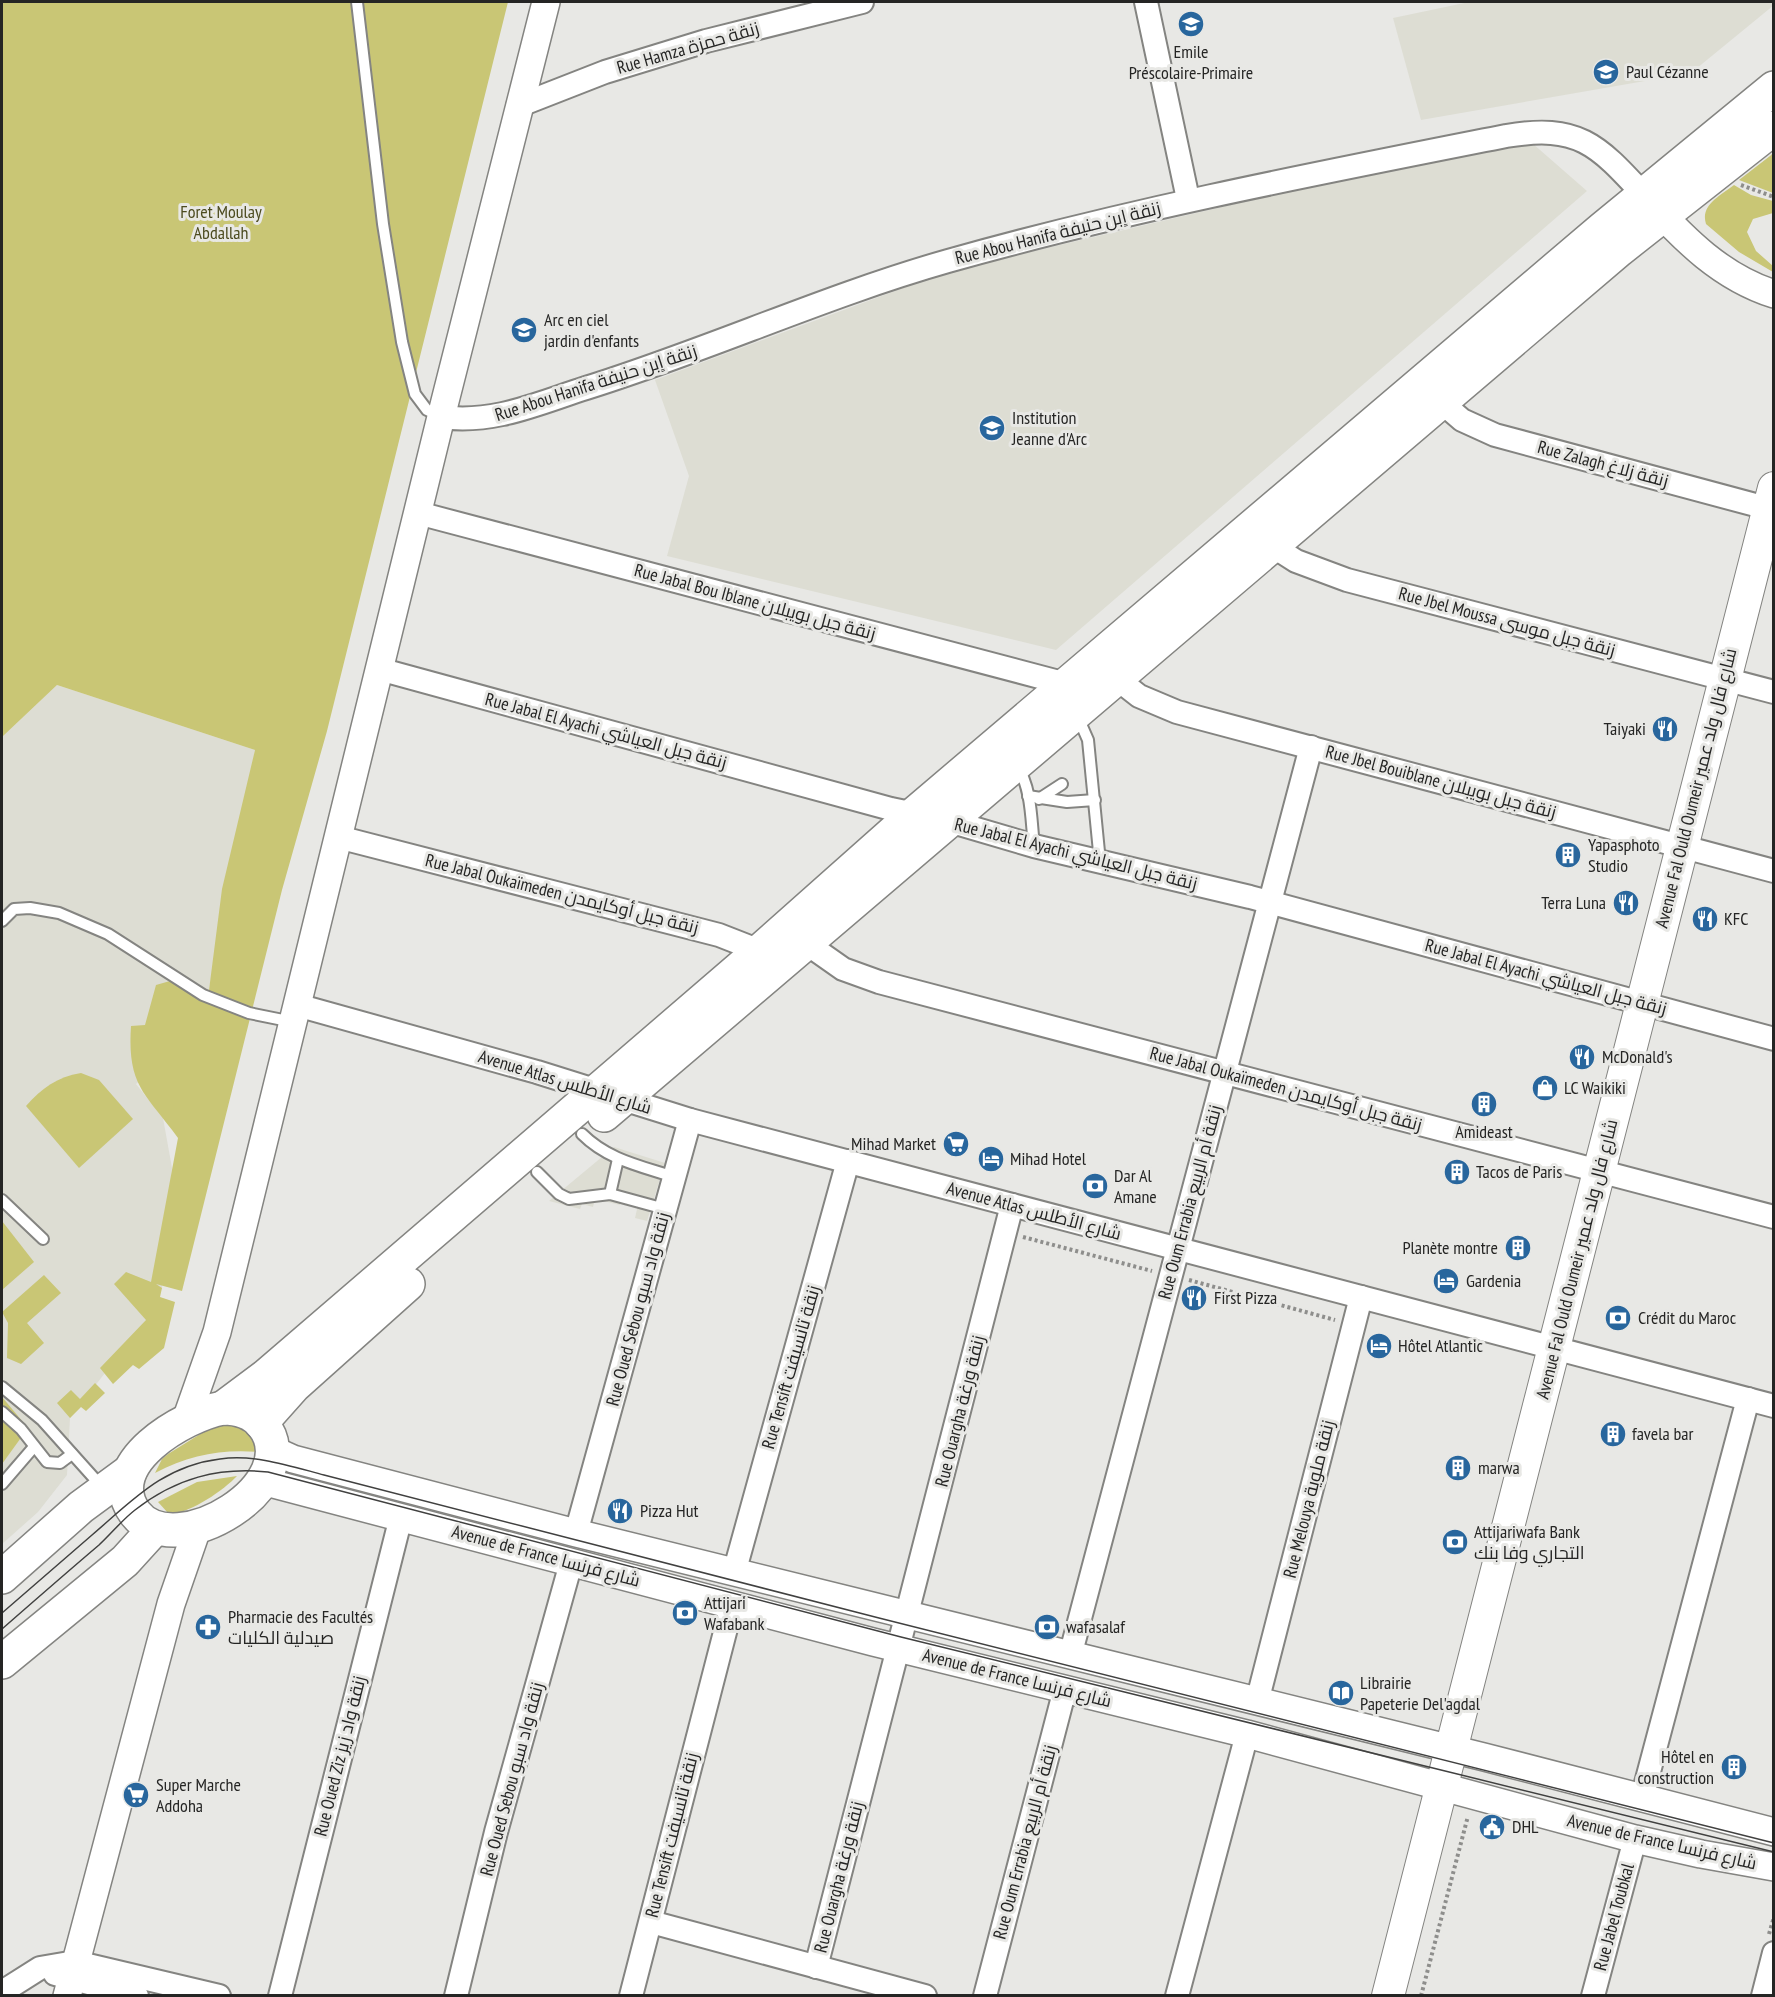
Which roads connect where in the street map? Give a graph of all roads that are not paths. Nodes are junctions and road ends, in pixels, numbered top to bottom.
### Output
1 (357, 2) edge
2 (546, 2) edge
3 (861, 2) edge
4 (1146, 2) edge
5 (1773, 88) edge
6 (519, 106) junction
7 (1773, 128) edge
8 (1188, 199) junction
9 (1653, 205) junction
10 (1773, 294) edge
11 (1418, 408) junction
12 (441, 417) junction
13 (1772, 502) edge
14 (418, 513) junction
15 (1260, 538) junction
16 (379, 669) junction
17 (1116, 678) junction
18 (1724, 679) junction
19 (1773, 692) edge
20 (1076, 699) junction
21 (1311, 747) junction
22 (1015, 764) junction
23 (1062, 784) dead end
24 (1033, 798) junction
25 (1095, 801) junction
26 (914, 814) junction
27 (949, 821) junction
28 (338, 837) junction
29 (1034, 846) junction
30 (1682, 847) junction
31 (1100, 862) junction
32 (1773, 871) edge
33 (1268, 902) junction
34 (2, 921) edge
35 (783, 952) junction
36 (1641, 1004) junction
37 (295, 1013) junction
38 (1773, 1039) edge
39 (1224, 1073) junction
40 (610, 1096) junction
41 (690, 1120) junction
42 (582, 1134) junction
43 (618, 1159) junction
44 (848, 1161) junction
45 (537, 1172) junction
46 (1599, 1172) junction
47 (674, 1177) junction
48 (610, 1194) junction
49 (2, 1200) edge
50 (1012, 1205) junction
51 (665, 1209) junction
52 (1773, 1217) edge
53 (43, 1239) dead end
54 (1178, 1249) junction
55 (1361, 1297) junction
56 (1555, 1348) junction
57 (2, 1386) edge
58 (1748, 1399) junction
59 (1773, 1406) edge
60 (2, 1412) edge
61 (207, 1412) junction
62 (267, 1436) junction
63 (33, 1448) junction
64 (72, 1454) junction
65 (117, 1480) junction
66 (262, 1481) junction
67 (2, 1484) edge
68 (401, 1517) junction
69 (175, 1528) junction
70 (576, 1533) junction
71 (571, 1563) junction
72 (734, 1573) junction
73 (2, 1577) edge
74 (732, 1605) junction
75 (909, 1617) junction
76 (898, 1648) junction
77 (1070, 1656) junction
78 (2, 1662) edge
79 (1065, 1689) junction
80 (1257, 1701) junction
81 (1247, 1734) junction
82 (1451, 1749) junction
83 (1441, 1786) junction
84 (1642, 1798) junction
85 (1773, 1832) edge
86 (1635, 1839) junction
87 (1773, 1867) edge
88 (651, 1922) junction
89 (1773, 1953) edge
90 (816, 1966) junction
91 (71, 1979) edge
92 (886, 1990) edge
93 (2, 1992) edge
94 (137, 1995) edge
95 (219, 1995) edge
96 (279, 1995) edge
97 (456, 1995) edge
98 (631, 1995) edge
99 (925, 1995) edge
100 (985, 1995) edge
101 (1178, 1995) edge
102 (1388, 1995) edge
103 (1593, 1995) edge
104 (1763, 1995) edge

1 - 12 lane
2 - 6 street
3 - 6 street, Rue Hamza زنقة حمزة
4 - 8 street
5 - 9 main road
6 - 12 street
7 - 9 main road
8 - 9 street, Rue Abou Hanifa زنقة اٍبن حنيفة
8 - 12 street, Rue Abou Hanifa زنقة اٍبن حنيفة
9 - 10 street
9 - 11 main road
11 - 13 street, Rue Zalagh زنقة زلاغ
11 - 15 main road
12 - 14 street
13 - 18 main road, Avenue Fal Ould Oumeir شارع فال ولد عمير
14 - 16 street
14 - 20 street, Rue Jabal Bou Iblane زنقة جبل بويبلان
15 - 17 main road
15 - 18 street, Rue Jbel Moussa زنقة جبل موسى
15 - 20 main road
16 - 26 street, Rue Jabal El Ayachi زنقة جبل العياشي
16 - 28 street
17 - 20 main road
17 - 21 street, Rue Jbel Bouiblane زنقة جبل بويبلان
18 - 19 street, Rue Jbel Moussa زنقة جبل موسى
18 - 30 main road, Avenue Fal Ould Oumeir شارع فال ولد عمير
20 - 22 main road
20 - 25 lane
20 - 26 main road
21 - 30 street, Rue Jbel Bouiblane زنقة جبل بويبلان
21 - 33 street, Rue Oum Errabia زنقة أم الربيع
22 - 24 lane
22 - 27 main road
23 - 24 lane
24 - 25 lane
24 - 29 lane
25 - 31 lane
26 - 27 street, Rue Jabal El Ayachi زنقة جبل العياشي
26 - 35 main road
27 - 29 street, Rue Jabal El Ayachi زنقة جبل العياشي
27 - 35 main road
28 - 35 street, Rue Jabal Oukaïmeden زنقة جبل أوكايمدن
28 - 37 street
29 - 31 street, Rue Jabal El Ayachi زنقة جبل العياشي
30 - 32 street, Rue Jbel Bouiblane زنقة جبل بويبلان
30 - 36 main road, Avenue Fal Ould Oumeir شارع فال ولد عمير
31 - 33 street, Rue Jabal El Ayachi زنقة جبل العياشي
33 - 36 street, Rue Jabal El Ayachi زنقة جبل العياشي
33 - 39 street, Rue Oum Errabia زنقة أم الربيع
34 - 37 lane
35 - 39 street, Rue Jabal Oukaïmeden زنقة جبل أوكايمدن
35 - 40 main road
36 - 38 street, Rue Jabal El Ayachi زنقة جبل العياشي
36 - 46 main road, Avenue Fal Ould Oumeir شارع فال ولد عمير
37 - 40 street, Avenue Atlas شارع الأطلس
37 - 61 street
39 - 46 street, Rue Jabal Oukaïmeden زنقة جبل أوكايمدن
39 - 54 street, Rue Oum Errabia زنقة أم الربيع
40 - 41 street, Avenue Atlas شارع الأطلس
40 - 42 main road
40 - 61 main road
41 - 44 street, Avenue Atlas شارع الأطلس
41 - 47 street, Rue Oued Sebou زنقة واد سبو
42 - 43 lane
42 - 45 main road
43 - 47 lane
43 - 48 lane
44 - 50 street, Avenue Atlas شارع الأطلس
44 - 72 street, Rue Tensift زنقة تانسيفت
45 - 48 lane
45 - 62 main road
46 - 52 street, Rue Jabal Oukaïmeden زنقة جبل أوكايمدن
46 - 56 main road, Avenue Fal Ould Oumeir شارع فال ولد عمير
47 - 51 street, Rue Oued Sebou زنقة واد سبو
48 - 51 lane
49 - 53 lane
50 - 54 street, Avenue Atlas شارع الأطلس
50 - 75 street, Rue Ouargha زنقة ورغة
51 - 70 street, Rue Oued Sebou زنقة واد سبو
54 - 55 street, Avenue Atlas شارع الأطلس
54 - 77 street, Rue Oum Errabia زنقة أم الربيع
55 - 56 street, Avenue Atlas شارع الأطلس
55 - 80 street, Rue Melouya زنقة ملوية
56 - 58 street, Avenue Atlas شارع الأطلس
56 - 82 main road, Avenue Fal Ould Oumeir شارع فال ولد عمير
57 - 64 lane
58 - 59 street, Avenue Atlas شارع الأطلس
58 - 84 street
60 - 63 lane
61 - 62 main road
61 - 65 main road
62 - 66 main road
62 - 70 street, Avenue de France شارع فرنسا
63 - 64 lane
63 - 67 lane
64 - 65 lane
65 - 69 main road
65 - 73 main road
66 - 68 street, Avenue de France شارع فرنسا
66 - 69 main road
68 - 71 street, Avenue de France شارع فرنسا
68 - 96 street, Rue Oued Ziz زنقة واد زيز
69 - 78 main road
69 - 91 street
70 - 72 street, Avenue de France شارع فرنسا
71 - 74 street, Avenue de France شارع فرنسا
71 - 97 street, Rue Oued Sebou زنقة واد سبو
72 - 75 street, Avenue de France شارع فرنسا
74 - 76 street, Avenue de France شارع فرنسا
74 - 88 street, Rue Tensift زنقة تانسيفت
75 - 76 street, Rue Ouargha زنقة ورغة
75 - 77 street, Avenue de France شارع فرنسا
76 - 79 street, Avenue de France شارع فرنسا
76 - 90 street, Rue Ouargha زنقة ورغة
77 - 80 street, Avenue de France شارع فرنسا
79 - 81 street, Avenue de France شارع فرنسا
79 - 100 street, Rue Oum Errabia زنقة أم الربيع
80 - 82 street, Avenue de France شارع فرنسا
81 - 83 street, Avenue de France شارع فرنسا
81 - 101 street
82 - 83 main road, Avenue Fal Ould Oumeir شارع فال ولد عمير
82 - 84 street, Avenue de France شارع فرنسا
83 - 86 street, Avenue de France شارع فرنسا
83 - 102 main road, Avenue Fal Ould Oumeir شارع فال ولد عمير
84 - 85 street, Avenue de France شارع فرنسا
86 - 87 street, Avenue de France شارع فرنسا
86 - 103 street, Rue Jabel Toubkal
88 - 90 street
88 - 98 street, Rue Tensift زنقة تانسيفت
89 - 104 street
90 - 92 street
91 - 93 street
91 - 94 street
91 - 95 street
92 - 99 street

